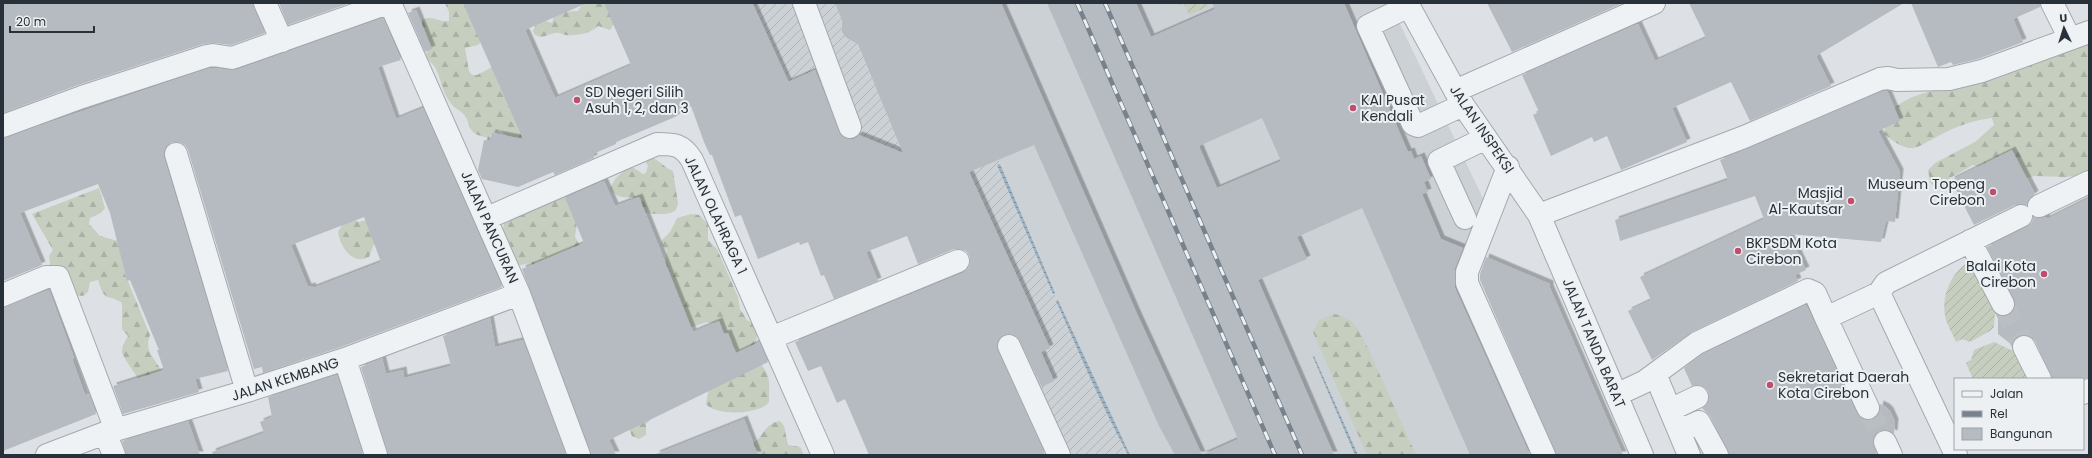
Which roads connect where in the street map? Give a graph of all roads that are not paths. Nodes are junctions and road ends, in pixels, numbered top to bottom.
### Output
1 (265, 3) edge
2 (389, 3) edge
3 (804, 3) edge
4 (1654, 3) edge
5 (2052, 3) edge
6 (1408, 4) edge
7 (2079, 36) edge
8 (282, 41) junction
9 (1459, 98) junction
10 (3, 126) edge
11 (850, 127) dead end
12 (1486, 138) junction
13 (176, 154) dead end
14 (1508, 167) junction
15 (2089, 182) edge
16 (487, 218) junction
17 (1465, 218) dead end
18 (1543, 224) junction
19 (1970, 241) junction
20 (958, 261) dead end
21 (1879, 293) junction
22 (519, 294) junction
23 (3, 295) edge
24 (2003, 304) tunnel mouth
25 (1826, 318) junction
26 (771, 338) junction
27 (1008, 346) dead end
28 (2024, 347) tunnel mouth
29 (345, 359) junction
30 (1655, 374) junction
31 (2040, 378) edge
32 (247, 392) junction
33 (1616, 395) junction
34 (1697, 397) dead end
35 (1868, 408) tunnel mouth
36 (1670, 410) junction
37 (1679, 431) junction
38 (110, 432) junction
39 (1954, 449) edge
40 (1968, 450) edge
41 (47, 455) edge
42 (114, 455) edge
43 (376, 455) edge
44 (579, 455) edge
45 (823, 455) edge
46 (1059, 455) edge
47 (1544, 455) edge
48 (1642, 455) edge
49 (1689, 455) edge
50 (1717, 455) edge
51 (1957, 455) edge

1 - 8 street
2 - 8 street
2 - 16 street, JALAN PANCURAN
3 - 11 street
4 - 9 street
5 - 7 street
6 - 9 street, JALAN INSPEKSI
6 - 9 street
7 - 18 street
8 - 10 street
9 - 12 street, JALAN INSPEKSI
12 - 14 street, JALAN INSPEKSI
12 - 17 street
13 - 32 street
14 - 18 street, JALAN INSPEKSI
14 - 47 street
15 - 19 street
16 - 22 street, JALAN PANCURAN
16 - 26 street, JALAN OLAHRAGA 1
18 - 33 street, JALAN TANDA BARAT
19 - 21 street
19 - 24 street
20 - 26 street
21 - 25 street
21 - 39 street
22 - 29 street, JALAN KEMBANG
22 - 44 street, JALAN PANCURAN
23 - 38 street
25 - 30 street
25 - 35 street
26 - 45 street, JALAN OLAHRAGA 1
27 - 46 street
28 - 31 street
29 - 32 street, JALAN KEMBANG
29 - 43 street
30 - 33 street
30 - 36 street
32 - 38 street, JALAN KEMBANG
33 - 48 street, JALAN TANDA BARAT
34 - 36 street
36 - 37 street
37 - 49 street
37 - 50 street
38 - 41 street, JALAN KEMBANG
38 - 42 street
40 - 51 street

